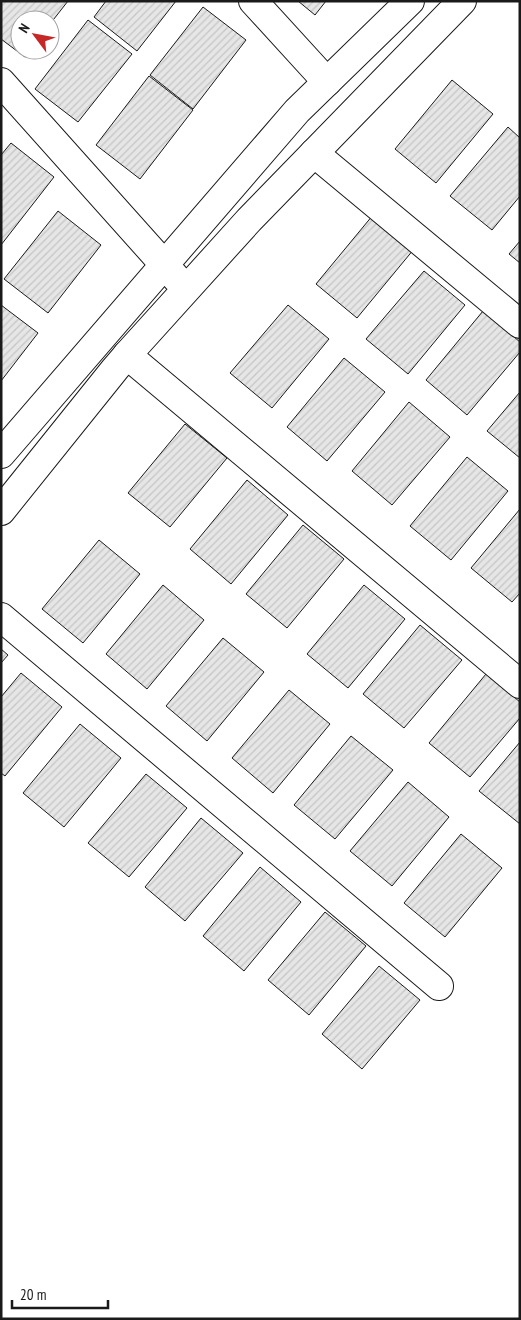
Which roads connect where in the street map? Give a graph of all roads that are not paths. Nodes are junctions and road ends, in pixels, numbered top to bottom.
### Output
1 (253, 1) edge
2 (410, 1) edge
3 (462, 1) edge
4 (1, 82) edge
5 (327, 82) junction
6 (314, 153) junction
7 (164, 265) junction
8 (186, 289) junction
9 (520, 324) edge
10 (127, 354) junction
11 (3, 446) edge
12 (1, 511) edge
13 (1, 617) edge
14 (520, 684) edge
15 (439, 986) dead end

1 - 5 street
2 - 5 street
3 - 6 street
4 - 7 street
5 - 7 street
6 - 8 street
6 - 9 street
7 - 8 street
7 - 11 street
8 - 10 street
10 - 12 street
10 - 14 street
13 - 15 street

